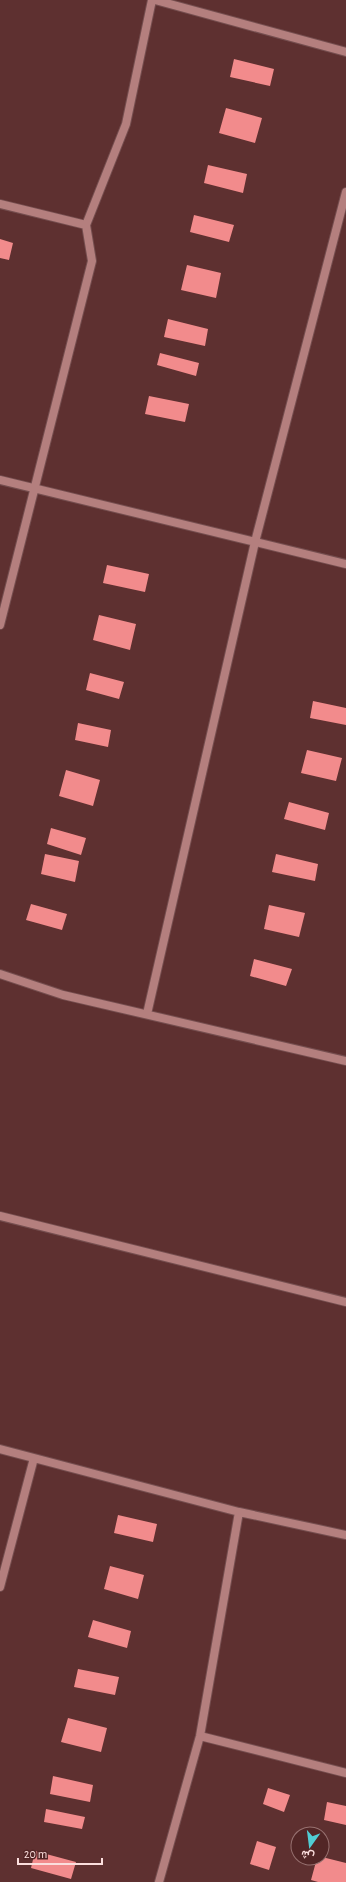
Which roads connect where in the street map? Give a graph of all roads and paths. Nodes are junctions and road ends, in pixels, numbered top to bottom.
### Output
1 (154, 0) edge
2 (346, 52) edge
3 (346, 192) edge
4 (0, 204) edge
5 (86, 225) junction
6 (0, 480) edge
7 (35, 489) junction
8 (255, 542) junction
9 (346, 564) edge
10 (0, 625) edge
11 (0, 974) edge
12 (148, 1014) junction
13 (346, 1061) edge
14 (0, 1216) edge
15 (346, 1302) edge
16 (0, 1449) edge
17 (34, 1458) junction
18 (239, 1512) junction
19 (346, 1535) edge
20 (0, 1587) edge
21 (200, 1736) junction
22 (346, 1773) edge
23 (159, 1882) edge

1 - 2 street
1 - 5 street
3 - 8 street
4 - 5 street
5 - 7 street
6 - 7 street
7 - 8 street
7 - 10 street
8 - 9 street
8 - 12 street
11 - 12 street
12 - 13 street
14 - 15 street
16 - 17 street
17 - 18 street
17 - 20 street
18 - 19 street
18 - 21 street
21 - 22 street
21 - 23 street

